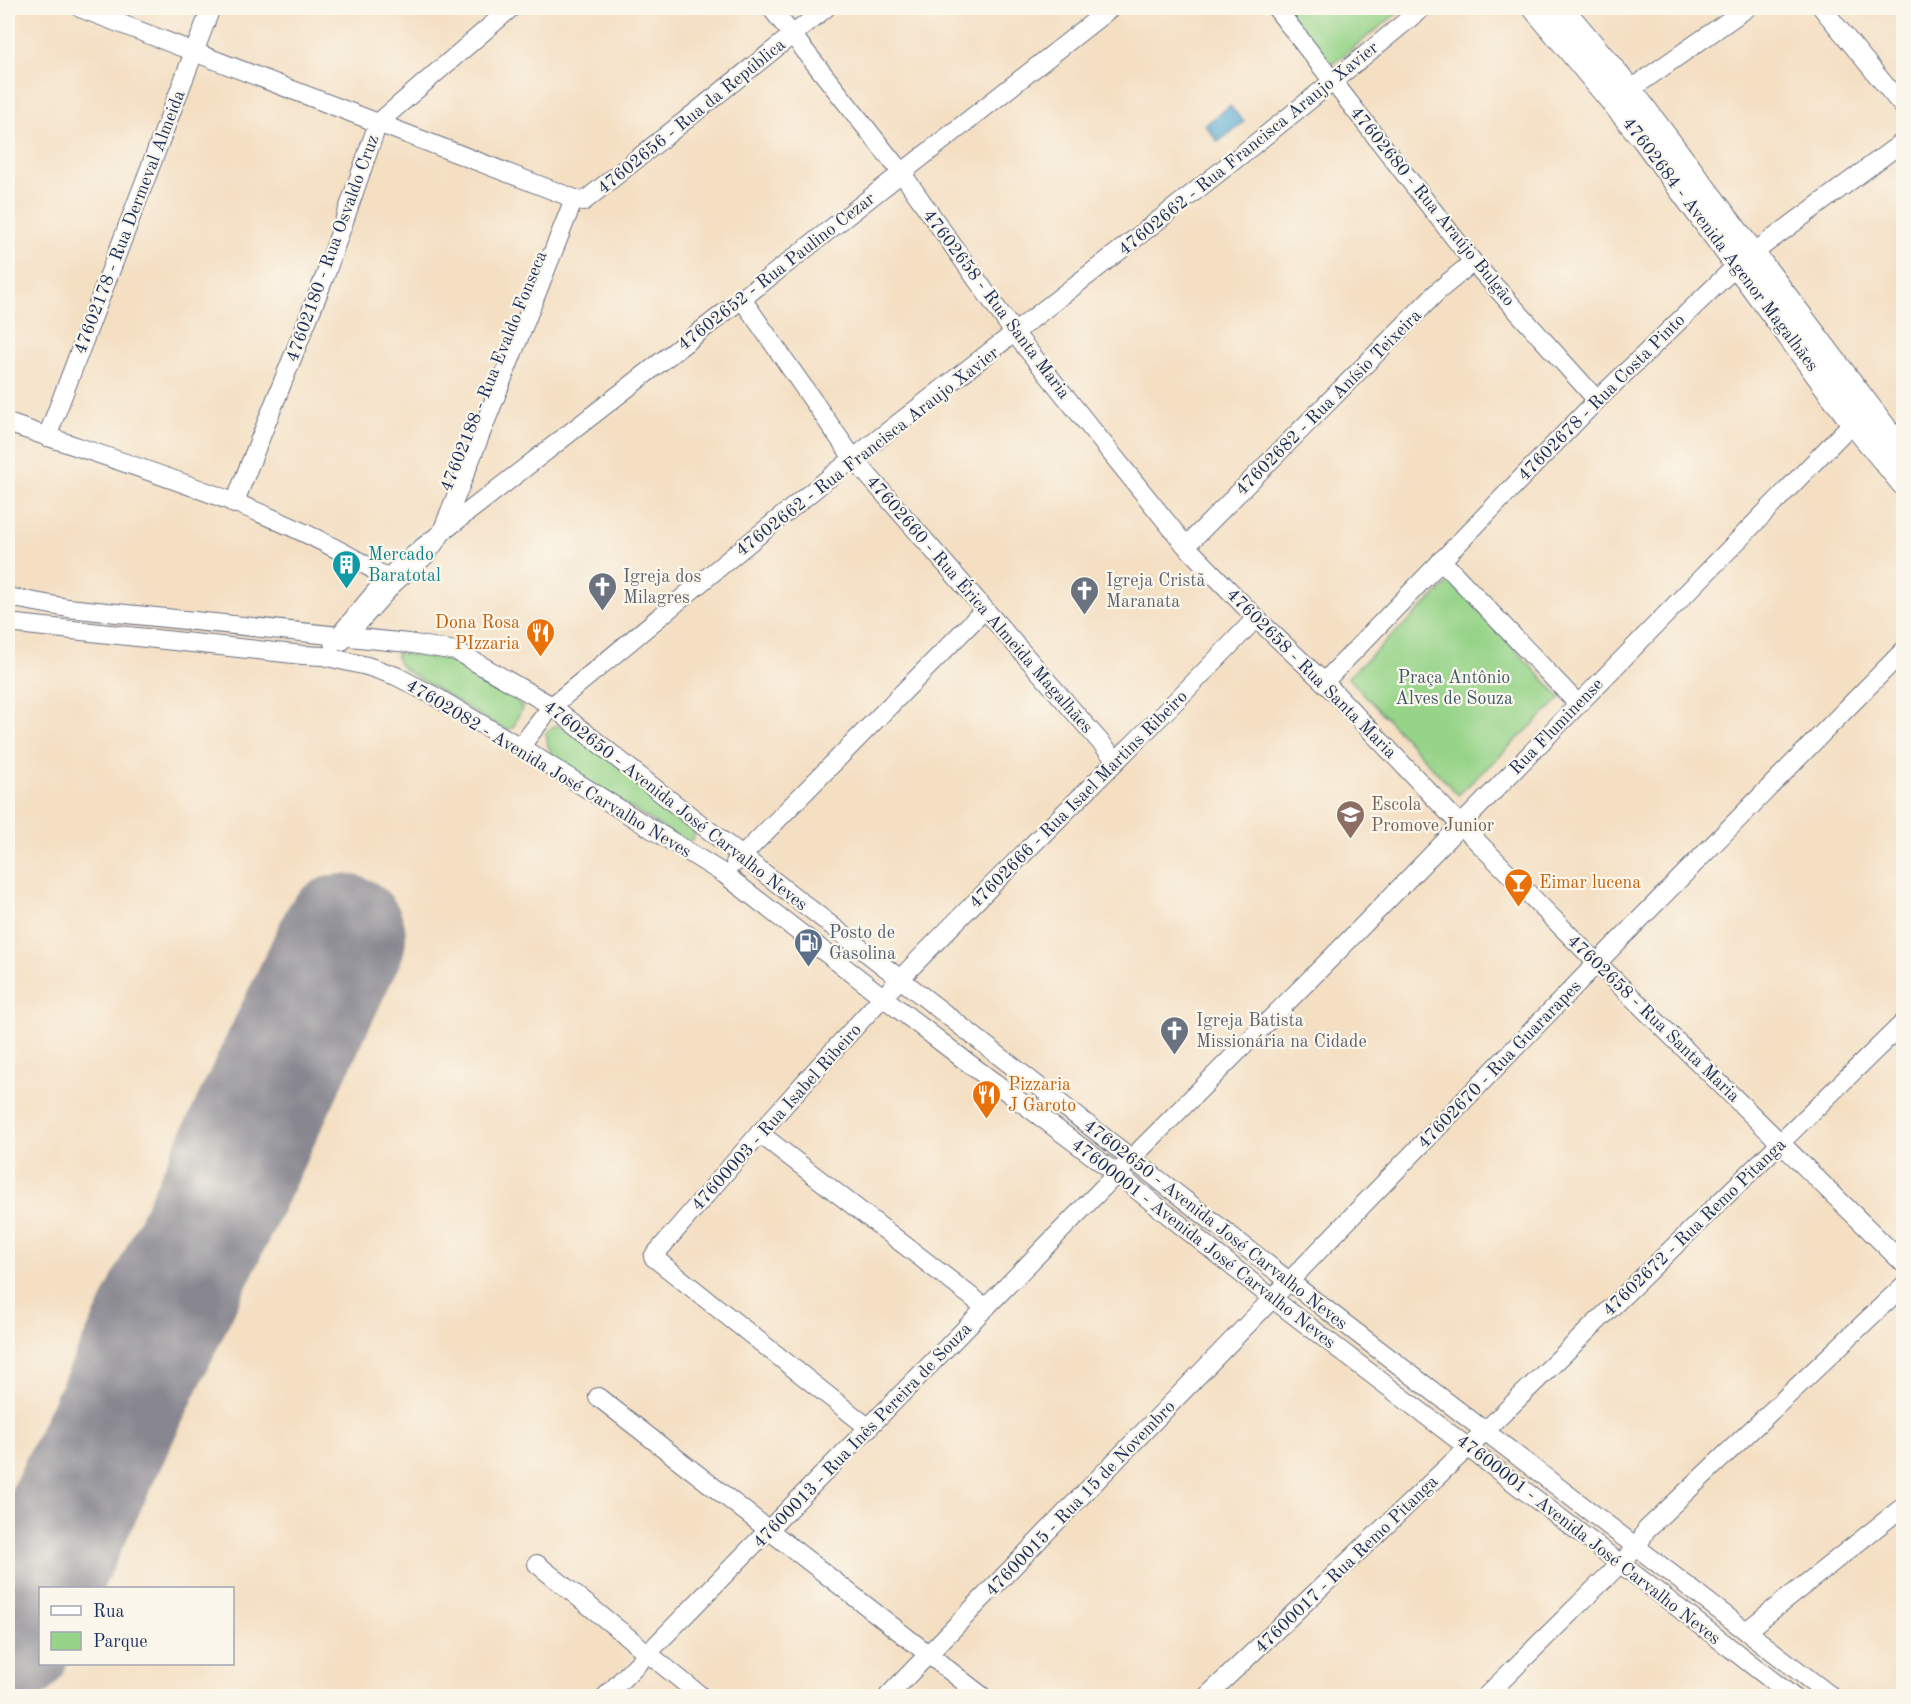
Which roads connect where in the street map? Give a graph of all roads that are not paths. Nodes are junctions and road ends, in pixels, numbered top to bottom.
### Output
1 (80, 8) edge
2 (211, 8) edge
3 (511, 8) edge
4 (771, 8) edge
5 (807, 8) edge
6 (826, 8) edge
7 (1110, 8) edge
8 (1276, 8) edge
9 (1422, 8) edge
10 (1535, 8) edge
11 (1562, 8) edge
12 (1747, 8) edge
13 (1822, 8) edge
14 (789, 30) junction
15 (195, 52) junction
16 (1333, 82) junction
17 (1622, 95) junction
18 (1904, 108) edge
19 (378, 123) junction
20 (1904, 141) edge
21 (901, 172) junction
22 (573, 198) junction
23 (1745, 260) junction
24 (1473, 262) junction
25 (742, 299) junction
26 (1015, 334) junction
27 (1597, 400) junction
28 (1861, 414) junction
29 (8, 423) edge
30 (47, 437) junction
31 (1904, 454) edge
32 (853, 458) junction
33 (1904, 484) edge
34 (234, 504) junction
35 (441, 534) junction
36 (1186, 546) junction
37 (423, 547) junction
38 (1441, 560) junction
39 (387, 578) junction
40 (8, 597) edge
41 (984, 610) junction
42 (1256, 618) junction
43 (8, 623) edge
44 (343, 637) junction
45 (1904, 650) edge
46 (323, 656) junction
47 (1324, 682) junction
48 (1578, 704) junction
49 (552, 706) junction
50 (520, 747) junction
51 (1116, 759) junction
52 (1460, 825) junction
53 (742, 855) junction
54 (724, 874) junction
55 (758, 900) joint
56 (1597, 963) junction
57 (900, 979) junction
58 (884, 996) junction
59 (1904, 1022) edge
60 (979, 1040) junction
61 (963, 1059) junction
62 (759, 1133) junction
63 (1781, 1142) junction
64 (1132, 1158) junction
65 (1117, 1174) junction
66 (1904, 1264) edge
67 (1289, 1281) junction
68 (1904, 1285) edge
69 (1273, 1299) junction
70 (1904, 1300) edge
71 (986, 1308) junction
72 (598, 1397) dead end
73 (869, 1428) junction
74 (1484, 1432) junction
75 (1469, 1447) junction
76 (1904, 1506) edge
77 (768, 1531) junction
78 (1638, 1546) junction
79 (1621, 1563) junction
80 (537, 1564) dead end
81 (1705, 1598) junction
82 (1689, 1616) junction
83 (1746, 1631) junction
84 (648, 1654) junction
85 (928, 1654) junction
86 (1803, 1674) junction
87 (1784, 1694) edge
88 (606, 1696) edge
89 (701, 1696) edge
90 (888, 1696) edge
91 (982, 1696) edge
92 (1207, 1696) edge
93 (1486, 1696) edge
94 (1831, 1696) edge

1 - 15 street
2 - 15 street, 47602178 - Rua Dermeval Almeida
3 - 19 street, 47602180 - Rua Osvaldo Cruz
4 - 14 street, 47602658 - Rua Santa Maria
5 - 14 street
6 - 14 street, 47602656 - Rua da República
7 - 21 street, 47602652 - Rua Paulino Cezar
8 - 16 street, 47602680 - Rua Araújo Bulgão
9 - 16 street, 47602662 - Rua Francisca Araujo Xavier
10 - 17 main road, 47602684 - Avenida Agenor Magalhães
11 - 17 main road, 47602684 - Avenida Agenor Magalhães
12 - 17 street
13 - 18 street
14 - 21 street, 47602658 - Rua Santa Maria
14 - 22 street
15 - 19 street
15 - 30 street, 47602178 - Rua Dermeval Almeida
16 - 24 street, 47602680 - Rua Araújo Bulgão
16 - 26 street, 47602662 - Rua Francisca Araujo Xavier
17 - 23 main road, 47602684 - Avenida Agenor Magalhães
19 - 22 street
19 - 34 street, 47602180 - Rua Osvaldo Cruz
20 - 23 street, 47602678 - Rua Costa Pinto
21 - 25 street, 47602652 - Rua Paulino Cezar
21 - 26 street, 47602658 - Rua Santa Maria
22 - 35 street
22 - 37 street, 47602188 - Rua Evaldo Fonseca
23 - 27 street, 47602678 - Rua Costa Pinto
23 - 28 main road, 47602684 - Avenida Agenor Magalhães
24 - 27 street, 47602680 - Rua Araújo Bulgão
24 - 36 street, 47602682 - Rua Anísio Teixeira
25 - 32 street, 47602660 - Rua Érica Almeida Magalhães
25 - 35 street, 47602652 - Rua Paulino Cezar
26 - 32 street, 47602662 - Rua Francisca Araujo Xavier
26 - 36 street, 47602658 - Rua Santa Maria
27 - 38 street, 47602678 - Rua Costa Pinto
28 - 31 main road, 47602684 - Avenida Agenor Magalhães
28 - 33 main road, 47602684 - Avenida Agenor Magalhães
28 - 48 street, Rua Fluminense
29 - 30 street
30 - 34 street
32 - 41 street, 47602660 - Rua Érica Almeida Magalhães
32 - 49 street, 47602662 - Rua Francisca Araujo Xavier
34 - 39 street
35 - 37 street, 47602652 - Rua Paulino Cezar
35 - 44 street, 47602652 - Rua Paulino Cezar
36 - 42 street, 47602658 - Rua Santa Maria
37 - 39 street, 47602652 - Rua Paulino Cezar
38 - 47 street, 47602678 - Rua Costa Pinto
38 - 48 street
39 - 44 street, 47602652 - Rua Paulino Cezar
40 - 44 street, 47602650 - Avenida José Carvalho Neves
41 - 51 street, 47602660 - Rua Érica Almeida Magalhães
41 - 53 street
42 - 47 street, 47602658 - Rua Santa Maria
42 - 51 street, 47602666 - Rua Isael Martins Ribeiro
43 - 46 street, 47602082 - Avenida José Carvalho Neves
44 - 46 street, 47602652 - Rua Paulino Cezar
44 - 49 street, 47602650 - Avenida José Carvalho Neves
45 - 56 street, 47602670 - Rua Guararapes
46 - 50 street, 47602082 - Avenida José Carvalho Neves
47 - 52 street, 47602658 - Rua Santa Maria
48 - 52 street, Rua Fluminense
49 - 50 street, 47602662 - Rua Francisca Araujo Xavier
49 - 53 street, 47602650 - Avenida José Carvalho Neves
50 - 54 street, 47602082 - Avenida José Carvalho Neves
51 - 57 street, 47602666 - Rua Isael Martins Ribeiro
52 - 56 street, 47602658 - Rua Santa Maria
52 - 64 street, Rua Fluminense
53 - 54 street
53 - 57 street, 47602650 - Avenida José Carvalho Neves
54 - 55 street, 47602082 - Avenida José Carvalho Neves
55 - 58 street, 47600001 - Avenida José Carvalho Neves
56 - 63 street, 47602658 - Rua Santa Maria
56 - 67 street, 47602670 - Rua Guararapes
57 - 58 street, 47600003 - Rua Isabel Ribeiro
57 - 60 street, 47602650 - Avenida José Carvalho Neves
58 - 61 street, 47600001 - Avenida José Carvalho Neves
58 - 62 street, 47600003 - Rua Isabel Ribeiro
59 - 63 street, 47602672 - Rua Remo Pitanga
60 - 61 street
60 - 64 street, 47602650 - Avenida José Carvalho Neves
61 - 65 street, 47600001 - Avenida José Carvalho Neves
62 - 71 street
62 - 73 street, 47600003 - Rua Isabel Ribeiro
63 - 66 street, 47602658 - Rua Santa Maria
63 - 74 street, 47602672 - Rua Remo Pitanga
64 - 65 street, Rua Fluminense
64 - 67 street, 47602650 - Avenida José Carvalho Neves
65 - 69 street, 47600001 - Avenida José Carvalho Neves
65 - 71 street, 47600013 - Rua Inês Pereira de Souza
67 - 69 street, 47602670 - Rua Guararapes
67 - 74 street, 47602650 - Avenida José Carvalho Neves
68 - 78 street
69 - 75 street, 47600001 - Avenida José Carvalho Neves
69 - 85 street, 47600015 - Rua 15 de Novembro
70 - 78 street
71 - 73 street, 47600013 - Rua Inês Pereira de Souza
72 - 77 street
73 - 77 street, 47600013 - Rua Inês Pereira de Souza
74 - 75 street, 47600017 - Rua Remo Pitanga
74 - 78 street, 47602650 - Avenida José Carvalho Neves
75 - 79 street, 47600001 - Avenida José Carvalho Neves
75 - 92 street, 47600017 - Rua Remo Pitanga
76 - 83 street
77 - 84 street, 47600013 - Rua Inês Pereira de Souza
77 - 85 street
78 - 79 street
78 - 81 street, 47602650 - Avenida José Carvalho Neves
79 - 82 street, 47600001 - Avenida José Carvalho Neves
79 - 93 street
80 - 84 street
81 - 82 street
81 - 83 street, 47602650 - Avenida José Carvalho Neves
82 - 87 street, 47600001 - Avenida José Carvalho Neves
83 - 86 street, 47602650 - Avenida José Carvalho Neves
84 - 88 street, 47600013 - Rua Inês Pereira de Souza
84 - 89 street
85 - 90 street, 47600015 - Rua 15 de Novembro
85 - 91 street
86 - 87 street
86 - 94 street, 47602650 - Avenida José Carvalho Neves

